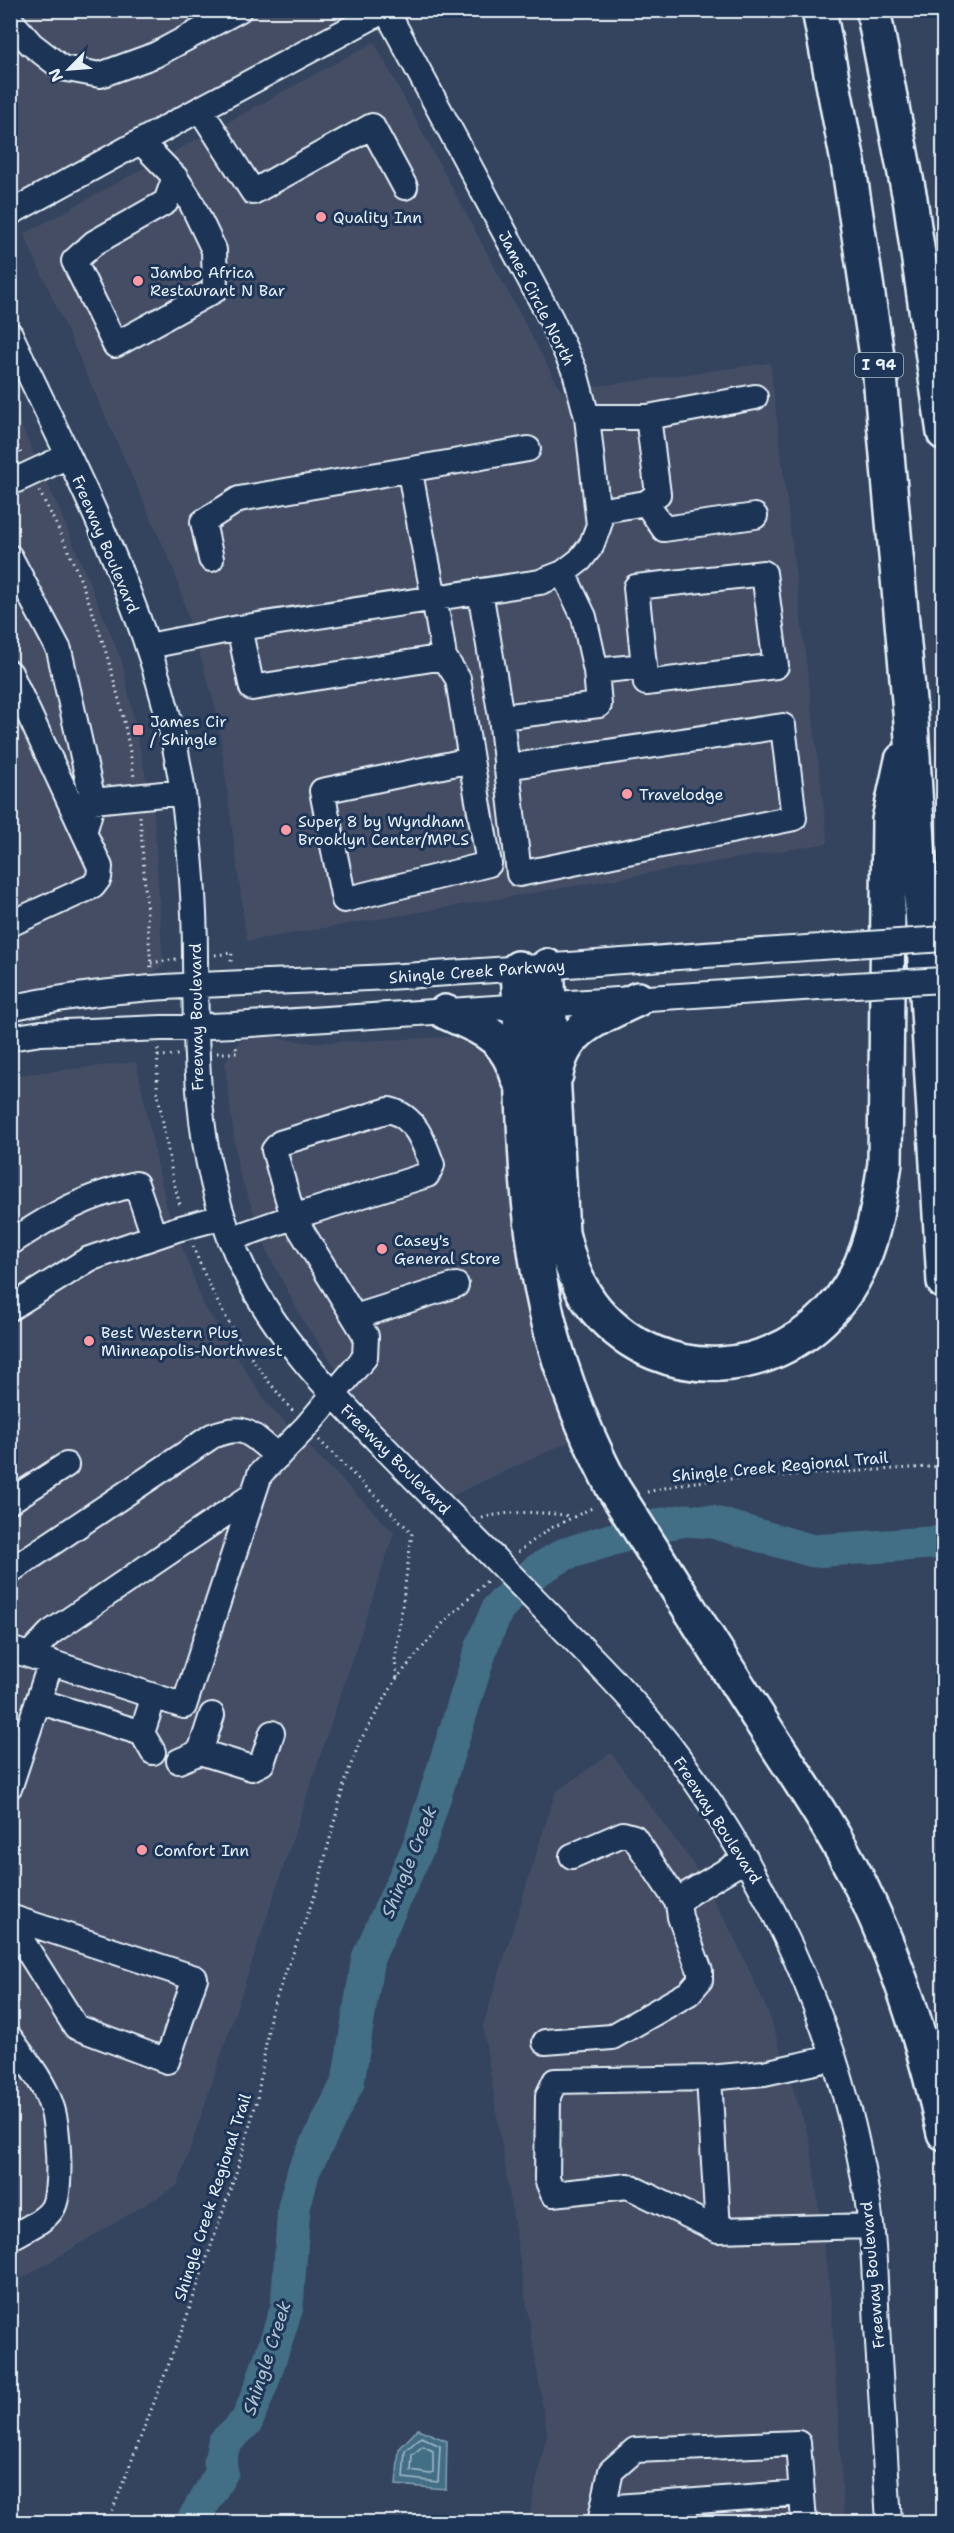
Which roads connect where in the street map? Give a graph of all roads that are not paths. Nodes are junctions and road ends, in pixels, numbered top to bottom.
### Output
1 (239, 10) edge
2 (386, 10) edge
3 (819, 10) edge
4 (873, 10) edge
5 (10, 20) edge
6 (21, 49) edge
7 (200, 109) junction
8 (141, 142) junction
9 (175, 177) junction
10 (405, 187) dead end
11 (10, 213) edge
12 (10, 334) edge
13 (755, 397) dead end
14 (586, 417) junction
15 (648, 417) junction
16 (944, 433) edge
17 (528, 449) dead end
18 (68, 456) junction
19 (410, 471) junction
20 (10, 483) edge
21 (646, 503) junction
22 (598, 511) junction
23 (755, 516) dead end
24 (10, 557) edge
25 (211, 558) dead end
26 (563, 573) junction
27 (480, 591) junction
28 (435, 597) junction
29 (239, 628) junction
30 (149, 646) junction
31 (444, 657) junction
32 (644, 666) junction
33 (596, 671) junction
34 (10, 673) edge
35 (501, 717) junction
36 (911, 723) junction
37 (471, 760) junction
38 (506, 767) junction
39 (183, 792) junction
40 (93, 801) junction
41 (84, 833) junction
42 (10, 924) edge
43 (944, 939) edge
44 (532, 967) junction
45 (944, 980) edge
46 (194, 986) junction
47 (638, 999) junction
48 (535, 1006) junction
49 (10, 1008) edge
50 (445, 1012) junction
51 (196, 1026) junction
52 (10, 1038) edge
53 (539, 1099) junction
54 (222, 1217) junction
55 (293, 1217) junction
56 (154, 1236) junction
57 (230, 1239) junction
58 (10, 1243) edge
59 (944, 1282) edge
60 (456, 1285) dead end
61 (10, 1308) edge
62 (355, 1317) junction
63 (333, 1395) junction
64 (278, 1456) junction
65 (66, 1465) dead end
66 (253, 1496) junction
67 (10, 1501) edge
68 (10, 1570) edge
69 (30, 1655) edge
70 (154, 1696) junction
71 (38, 1701) junction
72 (212, 1715) dead end
73 (272, 1733) dead end
74 (10, 1786) edge
75 (572, 1856) dead end
76 (746, 1859) junction
77 (678, 1903) junction
78 (10, 1917) edge
79 (10, 1922) edge
80 (10, 2038) edge
81 (544, 2042) dead end
82 (833, 2058) junction
83 (709, 2078) junction
84 (944, 2133) edge
85 (871, 2226) junction
86 (718, 2230) junction
87 (10, 2238) edge
88 (802, 2493) junction
89 (602, 2515) edge
90 (804, 2523) edge
91 (889, 2523) edge

1 - 6 street
2 - 7 street, James Circle North
2 - 14 street, James Circle North
3 - 36 highway, I 94
4 - 16 highway
5 - 6 street
7 - 8 street, James Circle North
7 - 10 street
8 - 9 street
8 - 11 street, James Circle North
9 - 9 street
12 - 18 street, Freeway Boulevard
13 - 15 street
14 - 15 street
14 - 22 street, James Circle North
15 - 21 street
17 - 19 street
18 - 20 street
18 - 30 street, Freeway Boulevard
19 - 25 street
19 - 28 street
21 - 22 street
21 - 23 street
22 - 26 street, James Circle North
24 - 40 street
26 - 27 street, James Circle North
26 - 33 street
27 - 28 street, James Circle North
27 - 35 street
28 - 29 street, James Circle North
28 - 31 street
29 - 30 street, James Circle North
29 - 31 street
30 - 39 street, Freeway Boulevard
31 - 37 street
32 - 32 street
32 - 33 street
33 - 35 street
34 - 41 street
35 - 38 street
36 - 53 highway
36 - 59 highway, I 94
37 - 37 street
38 - 38 street
39 - 40 street
39 - 46 street, Freeway Boulevard
40 - 41 street
41 - 42 street
43 - 44 street, Shingle Creek Parkway, bridge
44 - 46 street, Shingle Creek Parkway
44 - 48 highway
45 - 47 street, bridge
46 - 49 street, Shingle Creek Parkway
46 - 51 street, Freeway Boulevard
47 - 48 street
47 - 53 highway
48 - 50 street
48 - 53 highway
50 - 51 street
50 - 53 highway
51 - 52 street
51 - 54 street, Freeway Boulevard
53 - 84 highway, bridge
54 - 56 street
54 - 57 street, Freeway Boulevard
55 - 55 street
55 - 57 street
55 - 62 street
56 - 58 street
56 - 61 street
57 - 63 street, Freeway Boulevard
60 - 62 street
62 - 63 street
63 - 64 street
63 - 76 street, Freeway Boulevard, bridge
64 - 66 street
64 - 68 street
65 - 67 street
66 - 69 street
66 - 70 street
69 - 70 street
69 - 71 street
70 - 71 street
71 - 74 street
72 - 73 street
75 - 77 street
76 - 77 street
76 - 82 street, Freeway Boulevard
77 - 81 street
78 - 79 street
80 - 87 street
82 - 83 street
82 - 85 street, Freeway Boulevard
83 - 86 street
83 - 86 street
85 - 86 street
85 - 91 street, Freeway Boulevard
88 - 89 street
88 - 89 street
88 - 90 street

